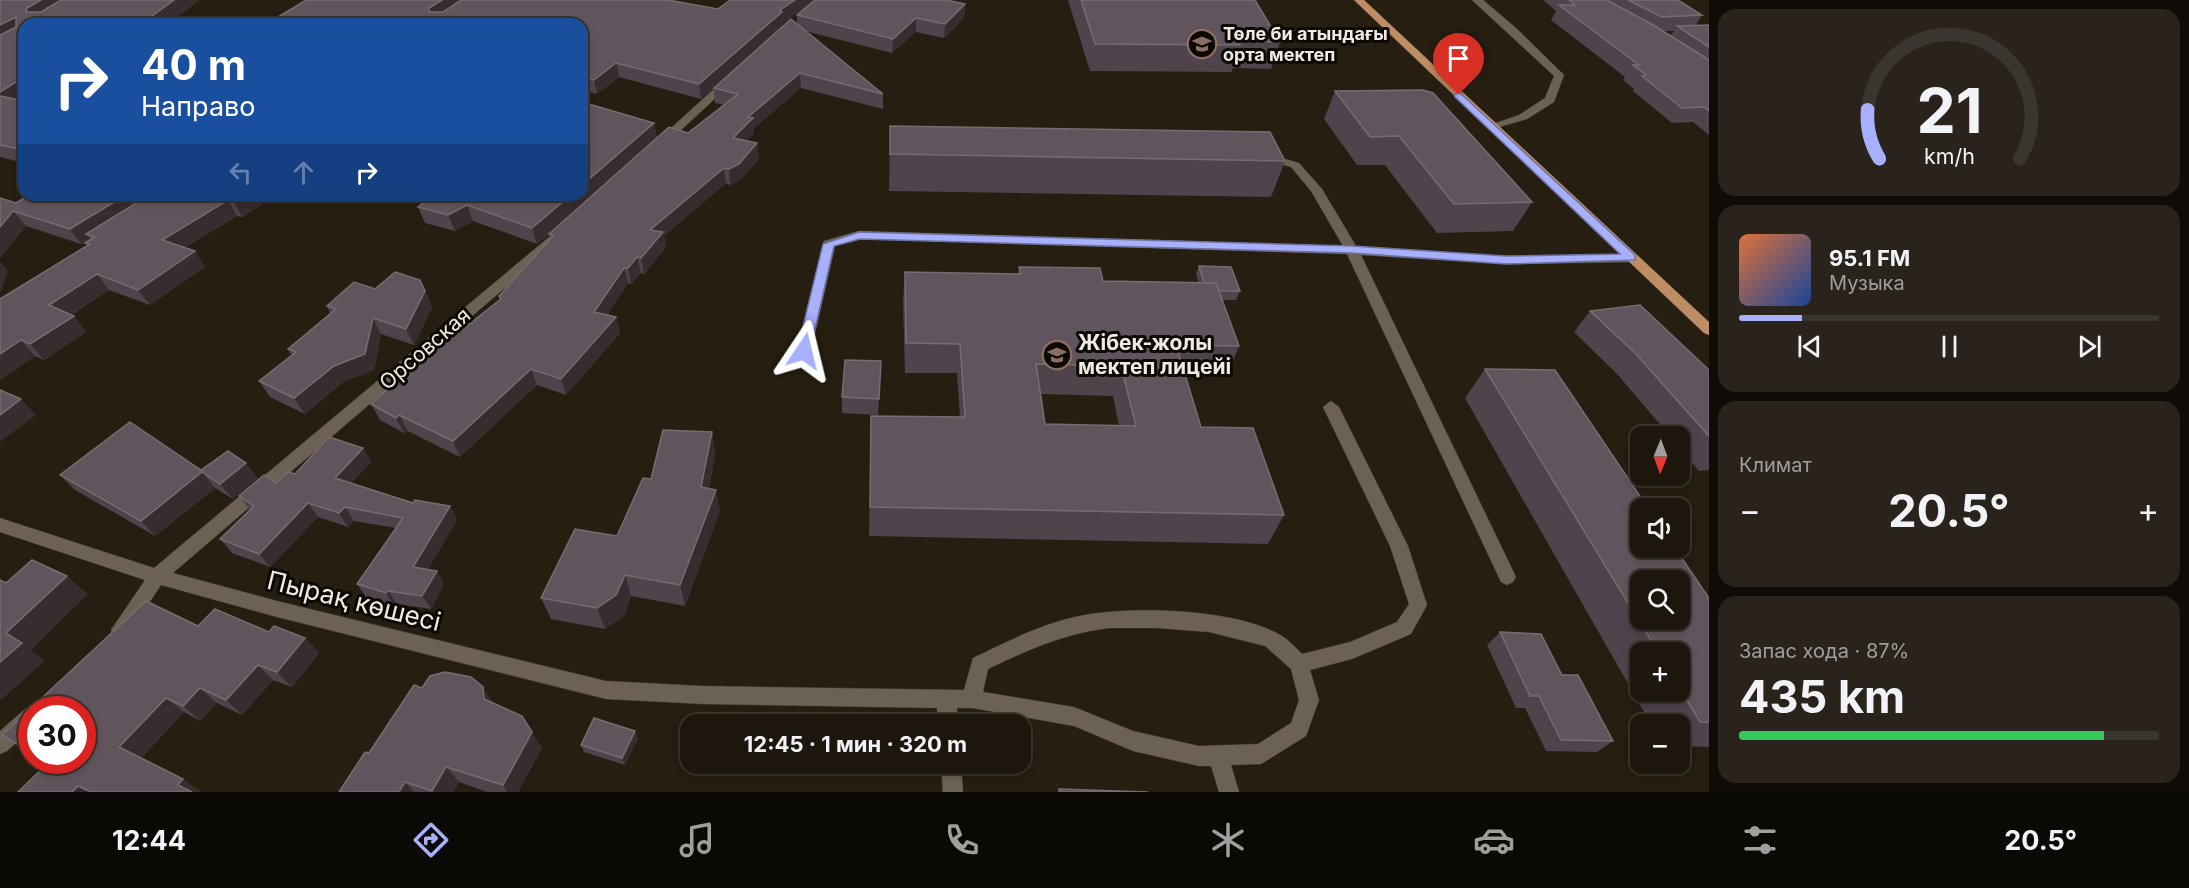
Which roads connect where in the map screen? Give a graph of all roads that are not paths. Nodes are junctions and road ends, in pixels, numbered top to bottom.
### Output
1 (1359, 0) edge
2 (1477, 0) edge
3 (738, 73) edge
4 (1492, 126) junction
5 (650, 153) edge
6 (1247, 157) edge
7 (561, 233) edge
8 (1352, 250) junction
9 (1631, 258) junction
10 (1708, 329) edge
11 (804, 351) dead end
12 (1331, 407) dead end
13 (0, 525) edge
14 (157, 576) junction
15 (1507, 577) dead end
16 (107, 646) edge
17 (1299, 664) junction
18 (946, 699) junction
19 (972, 699) junction
20 (947, 714) edge
21 (18, 728) edge
22 (0, 744) edge
23 (1218, 756) junction
24 (952, 774) edge
25 (953, 792) edge
26 (1228, 792) edge

1 - 4 main road
2 - 4 street
3 - 5 street
4 - 9 main road
6 - 8 street
7 - 14 street, Орсовская
8 - 9 street
8 - 11 street
8 - 15 street
9 - 10 main road
12 - 17 street
13 - 14 street, Пырақ көшесі
14 - 16 street, Орсовская
14 - 18 street, Пырақ көшесі
17 - 19 street
17 - 23 street, Пырақ көшесі
18 - 19 street, Пырақ көшесі
18 - 20 street
19 - 23 street, Пырақ көшесі
21 - 22 street
23 - 26 street
24 - 25 street

